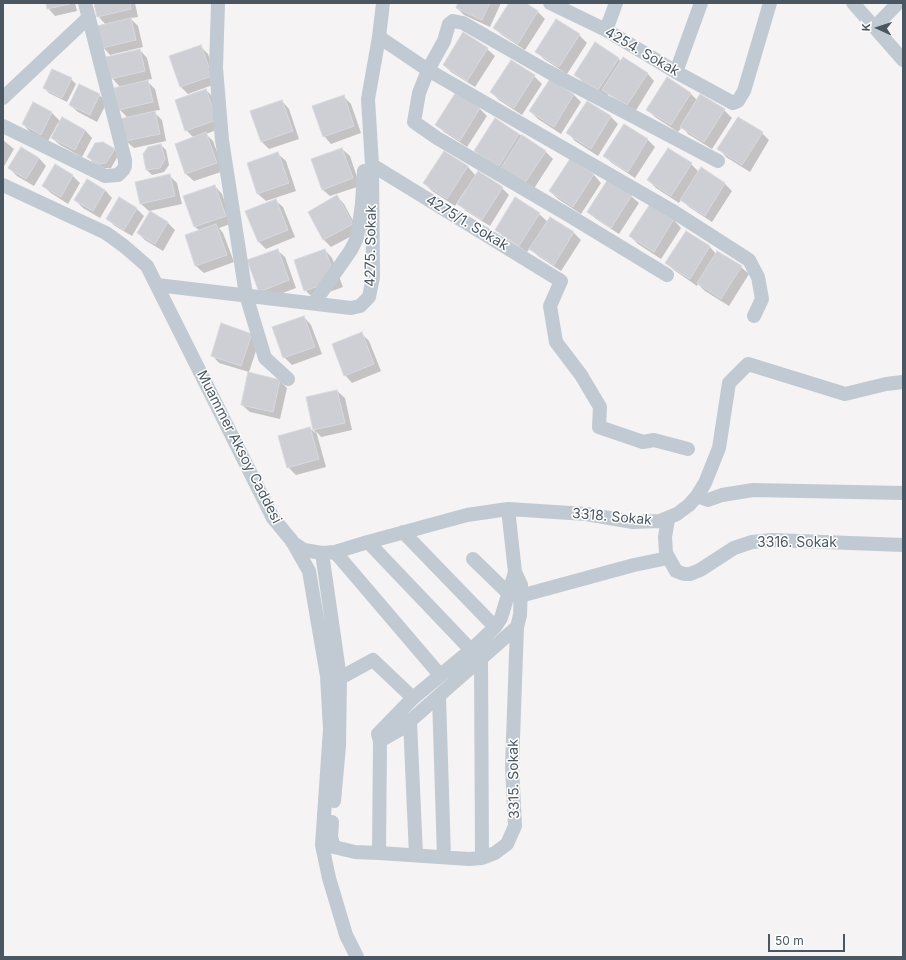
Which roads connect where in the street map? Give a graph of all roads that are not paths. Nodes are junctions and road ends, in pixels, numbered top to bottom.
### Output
1 (85, 3) edge
2 (218, 3) edge
3 (383, 3) edge
4 (550, 3) edge
5 (616, 3) edge
6 (701, 3) edge
7 (770, 3) edge
8 (853, 3) edge
9 (898, 3) edge
10 (89, 17) junction
11 (875, 27) junction
12 (606, 30) junction
13 (379, 37) junction
14 (903, 60) edge
15 (428, 70) junction
16 (676, 72) junction
17 (3, 98) edge
18 (368, 99) junction
19 (3, 126) edge
20 (718, 161) dead end
21 (372, 165) junction
22 (3, 185) edge
23 (667, 275) dead end
24 (157, 285) junction
25 (246, 295) junction
26 (314, 303) junction
27 (754, 316) dead end
28 (288, 379) dead end
29 (903, 382) edge
30 (688, 449) dead end
31 (903, 493) edge
32 (696, 496) junction
33 (508, 509) junction
34 (668, 519) junction
35 (403, 532) junction
36 (292, 542) junction
37 (368, 542) junction
38 (903, 544) edge
39 (329, 552) junction
40 (668, 558) junction
41 (473, 559) dead end
42 (514, 595) junction
43 (495, 626) junction
44 (517, 627) junction
45 (476, 655) junction
46 (440, 675) junction
47 (340, 678) junction
48 (439, 696) junction
49 (413, 698) junction
50 (410, 721) junction
51 (380, 741) junction
52 (379, 853) junction
53 (416, 855) junction
54 (444, 857) junction
55 (482, 858) junction
56 (357, 957) edge

1 - 10 street
2 - 25 street
3 - 13 street, 4275. Sokak
4 - 12 street, 4254. Sokak
5 - 12 street
6 - 16 street
7 - 16 street, 4254. Sokak
8 - 11 street
9 - 11 street
10 - 17 street
10 - 19 street
11 - 14 street
12 - 16 street, 4254. Sokak
13 - 15 street
13 - 18 street, 4275. Sokak
15 - 20 street
15 - 23 street
15 - 27 street
18 - 21 street, 4275. Sokak
18 - 26 street
21 - 26 street, 4275. Sokak
21 - 30 street, 4275/1. Sokak
22 - 24 street, Muammer Aksoy Caddesi
24 - 25 street, 4275. Sokak
24 - 36 street, Muammer Aksoy Caddesi
25 - 26 street, 4275. Sokak
25 - 28 street
29 - 32 street, 3318. Sokak
31 - 32 street
32 - 34 street, 3318. Sokak
33 - 34 street, 3318. Sokak
33 - 35 street, 3318. Sokak
33 - 42 street
34 - 40 street
35 - 37 street, 3318. Sokak
35 - 43 street
36 - 39 street, 3318. Sokak
36 - 56 street, Muammer Aksoy Caddesi
37 - 39 street, 3318. Sokak
37 - 45 street
38 - 40 street, 3316. Sokak
39 - 46 street
39 - 47 street
40 - 42 street
41 - 42 street
42 - 43 street
42 - 44 street, 3315. Sokak
43 - 45 street
44 - 45 street
44 - 55 street, 3315. Sokak
45 - 46 street
45 - 48 street
45 - 55 street
46 - 49 street
47 - 49 street
47 - 52 street, 3315. Sokak
48 - 50 street
48 - 54 street
49 - 51 street
50 - 51 street
50 - 53 street
51 - 52 street
52 - 53 street, 3315. Sokak
53 - 54 street, 3315. Sokak
54 - 55 street, 3315. Sokak

